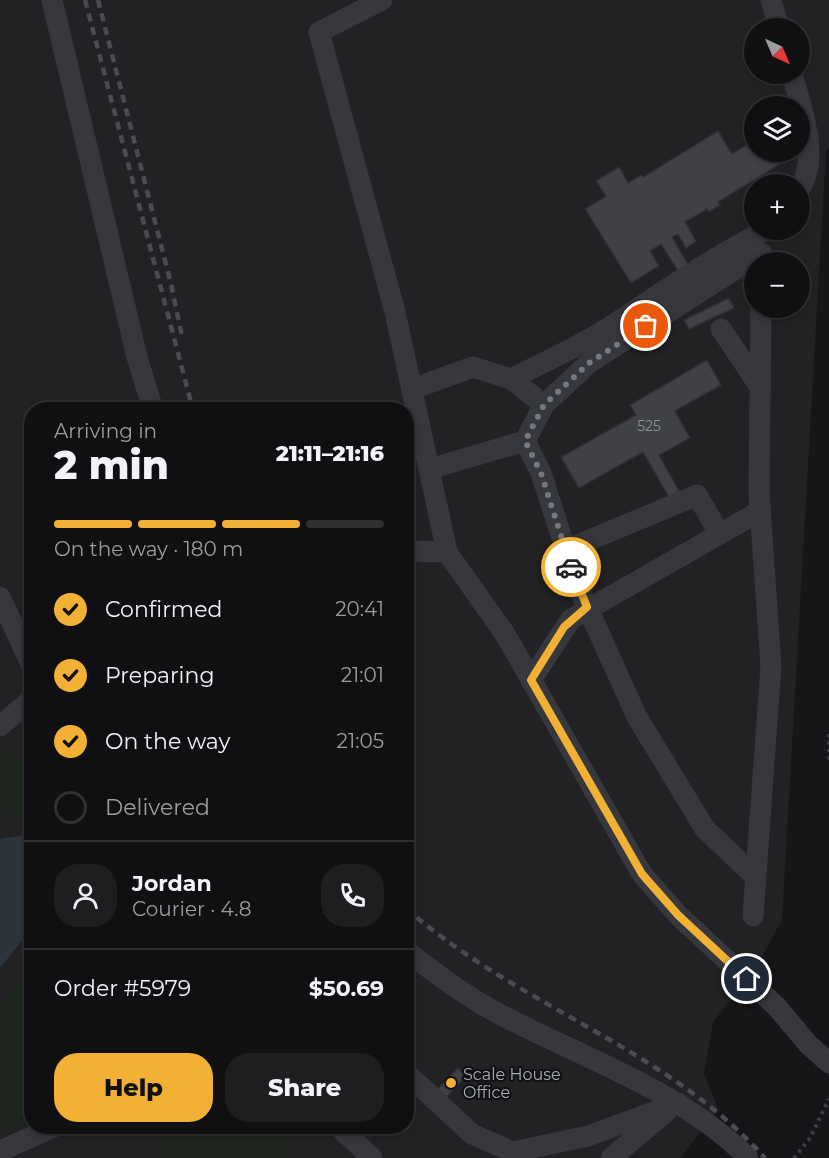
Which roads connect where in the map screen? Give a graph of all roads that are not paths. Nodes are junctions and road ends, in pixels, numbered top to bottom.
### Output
1 (52, 0) edge
2 (382, 0) edge
3 (771, 0) edge
4 (776, 18) edge
5 (795, 84) edge
6 (805, 174) edge
7 (746, 240) edge
8 (744, 268) edge
9 (761, 318) edge
10 (721, 328) dead end
11 (511, 379) junction
12 (760, 387) junction
13 (412, 389) junction
14 (151, 402) edge
15 (544, 405) junction
16 (525, 441) junction
17 (429, 469) junction
18 (760, 511) junction
19 (719, 533) junction
20 (566, 550) junction
21 (414, 551) edge
22 (447, 552) junction
23 (0, 597) edge
24 (587, 607) junction
25 (24, 649) edge
26 (531, 680) junction
27 (24, 706) edge
28 (0, 726) edge
29 (756, 877) junction
30 (753, 916) dead end
31 (414, 957) edge
32 (829, 1063) edge
33 (414, 1081) edge
34 (678, 1103) junction
35 (39, 1134) edge
36 (346, 1134) edge
37 (0, 1152) edge
38 (372, 1158) edge
39 (611, 1158) edge
40 (748, 1158) edge

1 - 14 lane
2 - 13 lane
3 - 4 lane
5 - 6 lane
7 - 11 lane
8 - 15 lane
9 - 12 lane
10 - 12 lane
11 - 13 lane
11 - 15 lane
12 - 18 lane
13 - 17 lane
15 - 16 lane
16 - 17 lane
16 - 20 lane
17 - 22 lane
18 - 19 lane
18 - 29 lane
19 - 20 lane
19 - 24 lane
20 - 24 lane
21 - 22 lane
22 - 26 lane
23 - 25 lane
24 - 26 lane
24 - 29 lane
26 - 32 lane
27 - 28 lane
29 - 30 lane
31 - 34 lane
33 - 34 lane
34 - 39 lane
34 - 40 lane
35 - 37 lane
36 - 38 lane

